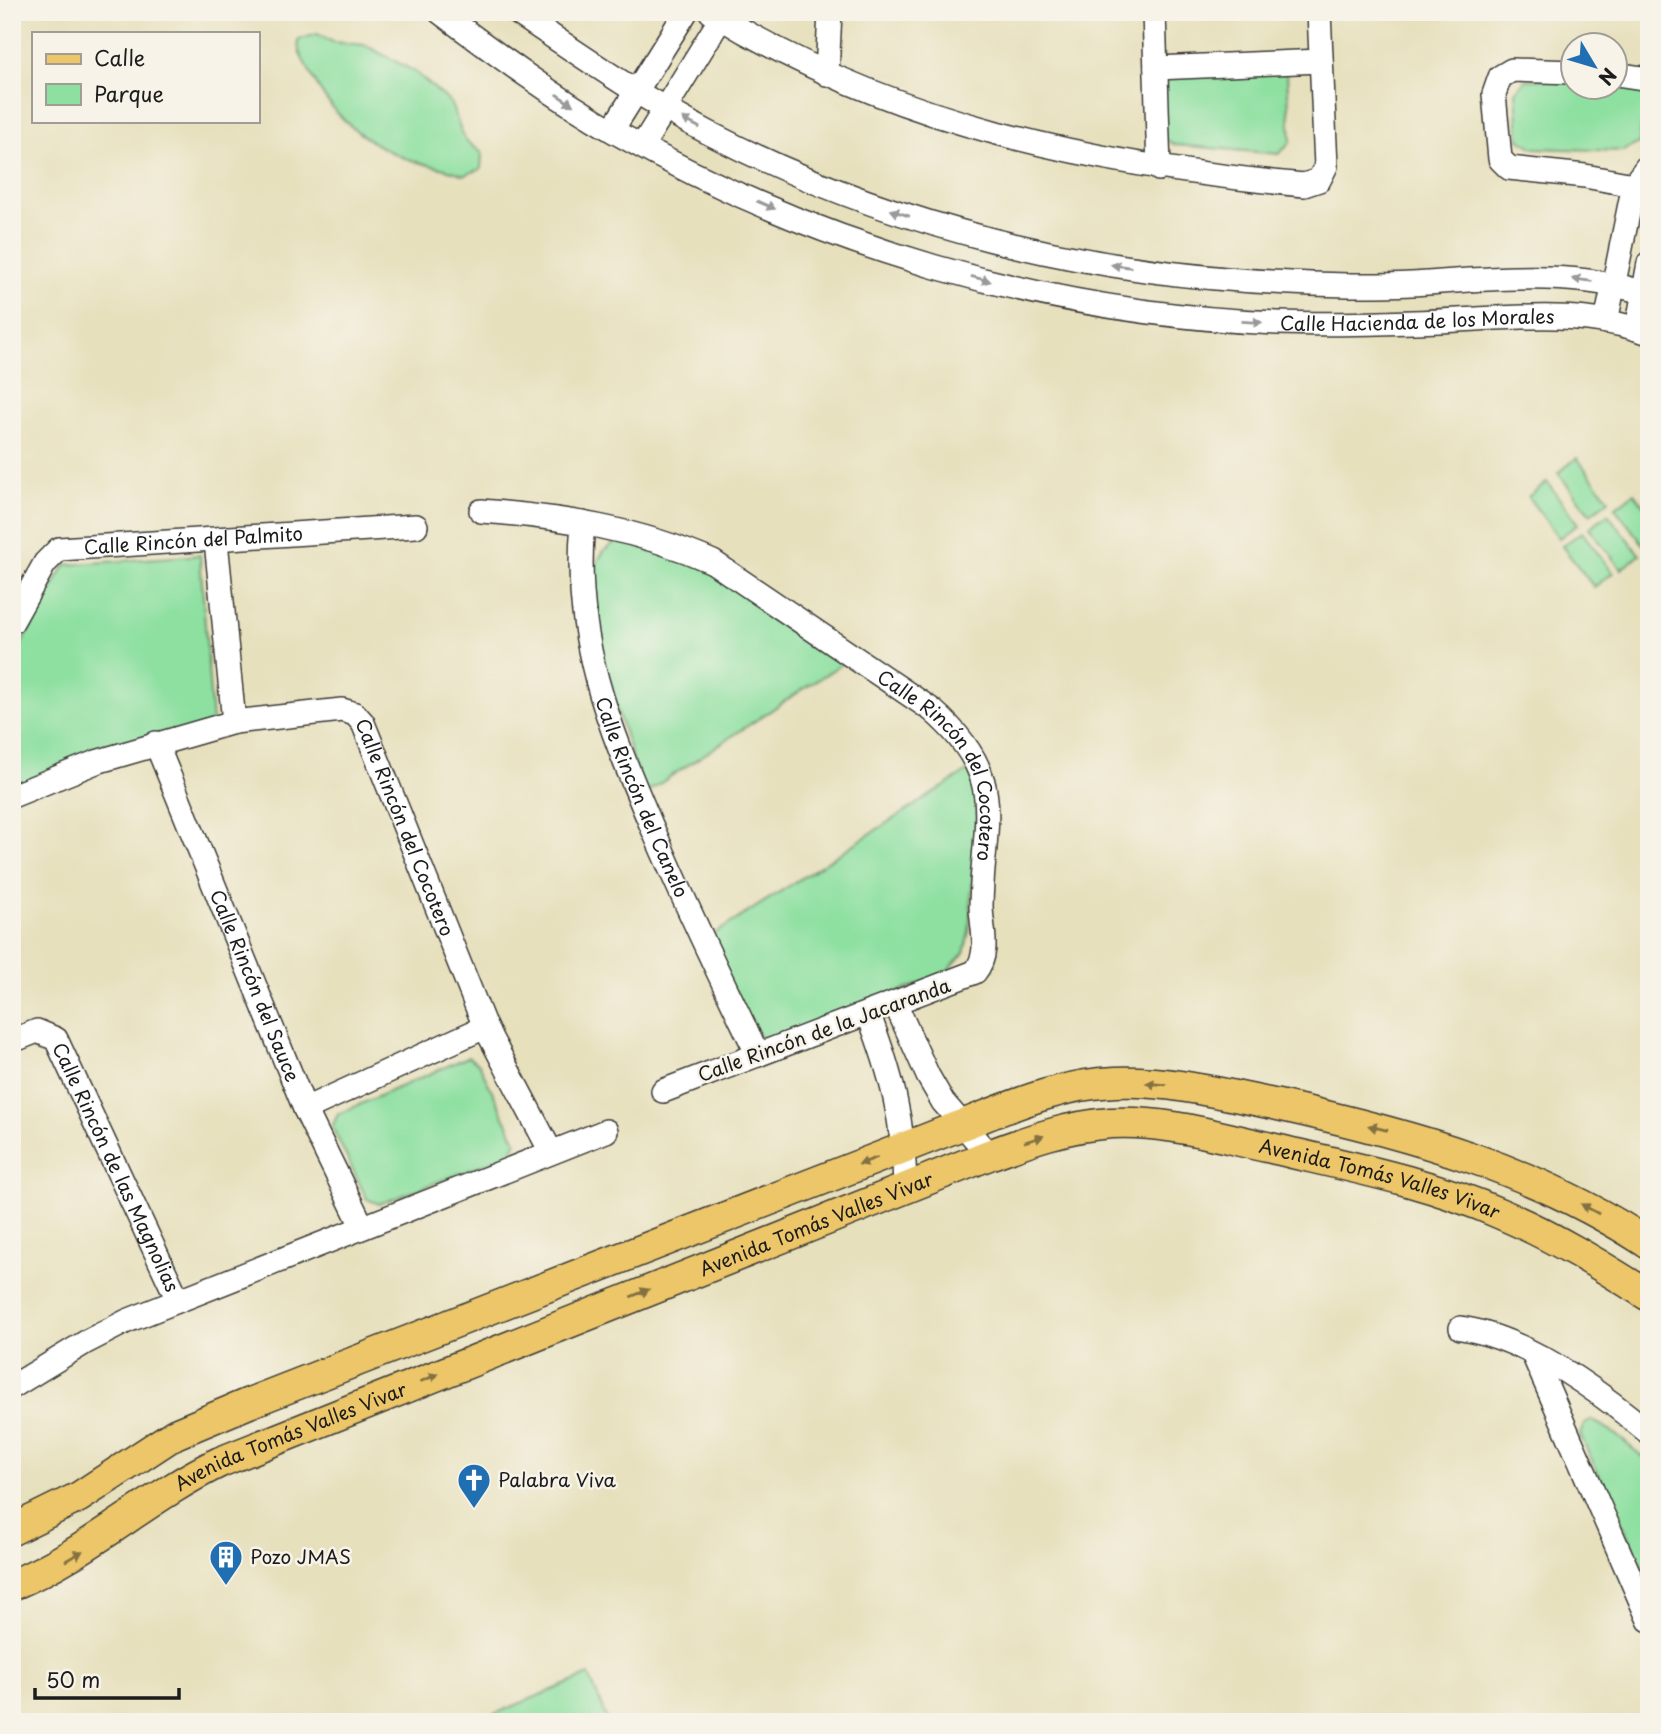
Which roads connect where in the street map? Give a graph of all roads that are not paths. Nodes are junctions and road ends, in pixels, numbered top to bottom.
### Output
1 (440, 12) edge
2 (516, 12) edge
3 (686, 12) edge
4 (830, 12) edge
5 (1154, 12) edge
6 (1319, 12) edge
7 (716, 15) edge
8 (1321, 61) junction
9 (1156, 68) junction
10 (1560, 72) edge
11 (827, 74) junction
12 (1630, 76) edge
13 (1649, 79) edge
14 (636, 92) junction
15 (665, 109) junction
16 (612, 130) junction
17 (642, 146) junction
18 (1649, 164) edge
19 (1159, 169) junction
20 (1641, 186) edge
21 (1649, 263) edge
22 (1329, 284) junction
23 (1613, 285) junction
24 (1646, 293) edge
25 (1606, 322) junction
26 (1331, 324) junction
27 (1643, 331) edge
28 (481, 512) dead end
29 (583, 523) junction
30 (416, 526) dead end
31 (216, 541) junction
32 (12, 622) edge
33 (234, 722) junction
34 (156, 743) junction
35 (12, 796) edge
36 (981, 965) joint
37 (895, 1003) junction
38 (869, 1013) junction
39 (485, 1027) junction
40 (12, 1041) edge
41 (758, 1055) junction
42 (928, 1076) junction
43 (663, 1091) dead end
44 (896, 1092) junction
45 (305, 1109) junction
46 (962, 1125) junction
47 (606, 1131) dead end
48 (905, 1147) junction
49 (551, 1152) junction
50 (989, 1155) junction
51 (905, 1188) junction
52 (362, 1226) junction
53 (1649, 1244) edge
54 (1649, 1296) edge
55 (178, 1300) junction
56 (1461, 1328) dead end
57 (1533, 1354) junction
58 (12, 1387) edge
59 (1649, 1433) edge
60 (12, 1530) edge
61 (12, 1585) edge
62 (1649, 1620) edge

1 -> 16 street, Calle Hacienda de los Morales
2 - 14 street, Calle Hacienda de los Morales
3 - 14 street
4 - 11 street
5 - 9 street
6 - 8 street
7 - 11 street
7 - 15 street
8 - 9 street
8 - 19 street
9 - 19 street
10 - 20 street
11 - 19 street
12 - 13 street
14 - 15 street, Calle Hacienda de los Morales
14 - 16 street
15 - 17 street
22 -> 15 street, Calle Hacienda de los Morales
16 - 17 street, Calle Hacienda de los Morales
17 -> 26 street, Calle Hacienda de los Morales
18 - 20 street
20 - 23 street
21 - 24 street
23 -> 22 street, Calle Hacienda de los Morales
22 - 26 street
23 - 24 street, Calle Hacienda de los Morales
23 - 25 street
24 - 27 street
25 - 26 street, Calle Hacienda de los Morales
25 - 27 street, Calle Hacienda de los Morales
28 - 29 street, Calle Rincón del Cocotero
29 - 36 street, Calle Rincón del Cocotero
29 - 41 street, Calle Rincón del Canelo
30 - 31 street, Calle Rincón del Palmito
31 - 32 street, Calle Rincón del Palmito
31 - 33 street
33 - 34 street, Calle Rincón del Cocotero
33 - 39 street, Calle Rincón del Cocotero
34 - 35 street, Calle Rincón del Cocotero
34 - 45 street, Calle Rincón del Sauce
36 - 37 street, Calle Rincón de la Jacaranda
37 - 38 street, Calle Rincón de la Jacaranda
37 - 42 street
38 - 41 street, Calle Rincón de la Jacaranda
38 - 44 street
39 - 45 street
39 - 49 street, Calle Rincón del Cocotero
40 - 55 street, Calle Rincón de las Magnolias
41 - 43 street, Calle Rincón de la Jacaranda
42 - 44 street
42 - 46 street
44 - 48 street
45 - 52 street, Calle Rincón del Sauce
46 - 48 main road, Avenida Tomás Valles Vivar
46 - 50 street
53 -> 46 main road, Avenida Tomás Valles Vivar
47 - 49 street
48 - 51 street
48 -> 60 main road, Avenida Tomás Valles Vivar
49 - 52 street
50 - 51 main road, Avenida Tomás Valles Vivar
50 -> 54 main road, Avenida Tomás Valles Vivar
61 -> 51 main road, Avenida Tomás Valles Vivar
52 - 55 street
55 - 58 street
56 - 57 street
57 - 59 street
57 - 62 street

